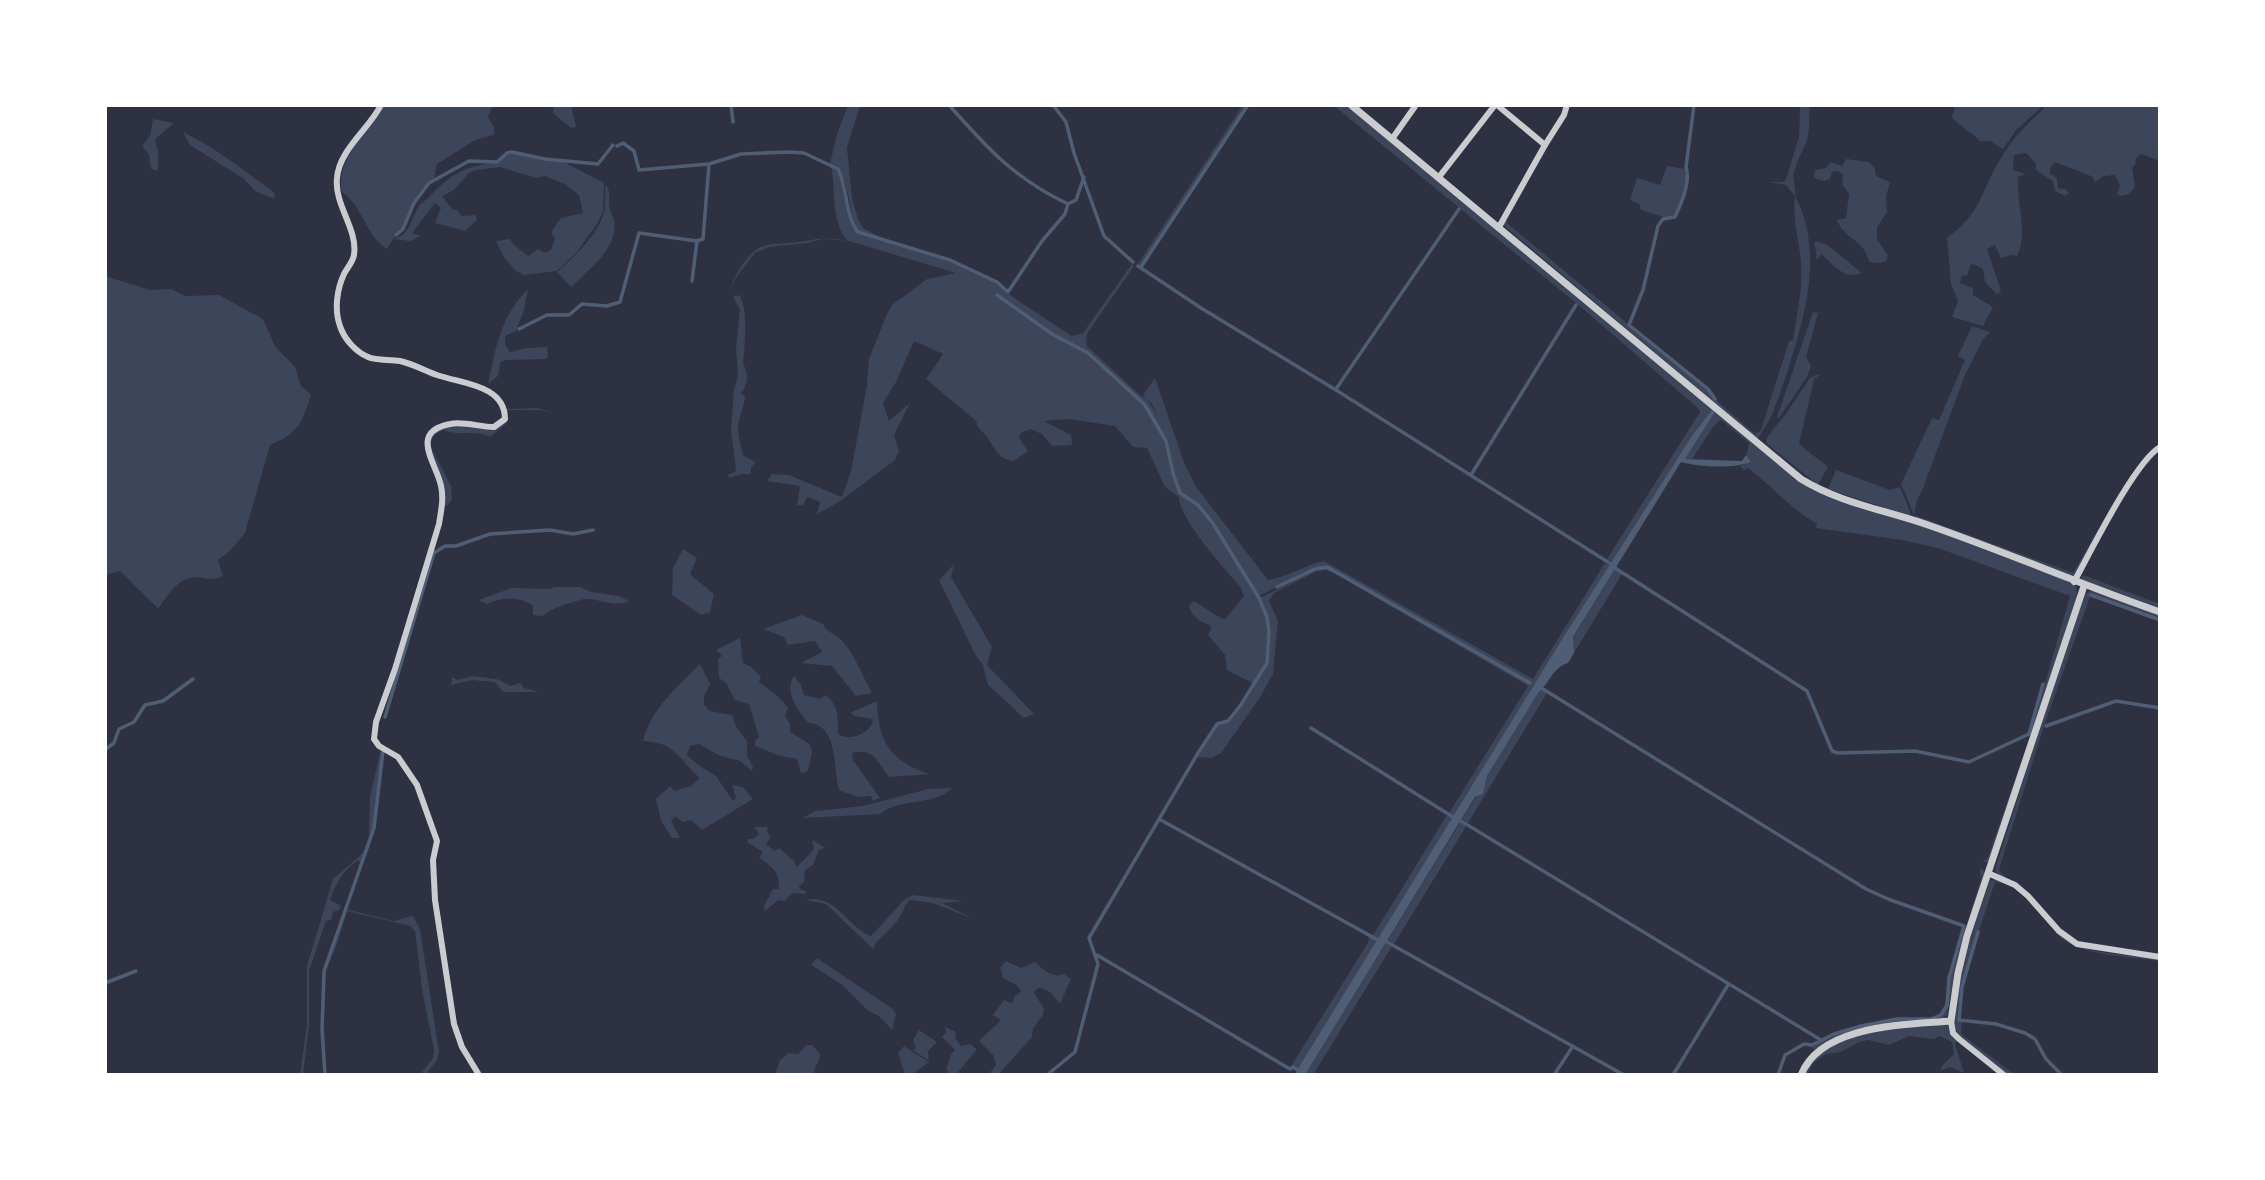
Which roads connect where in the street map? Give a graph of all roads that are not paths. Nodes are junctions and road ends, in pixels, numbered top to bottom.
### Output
1 (381, 105) edge
2 (1352, 105) edge
3 (1416, 105) edge
4 (1496, 105) edge
5 (1567, 105) edge
6 (1392, 139) junction
7 (1545, 145) junction
8 (1439, 177) junction
9 (1499, 227) junction
10 (2160, 447) edge
11 (2074, 582) junction
12 (2084, 586) junction
13 (2160, 612) edge
14 (1990, 874) junction
15 (2160, 957) edge
16 (1951, 1021) junction
17 (479, 1075) edge
18 (1801, 1075) edge
19 (2004, 1075) edge

1 - 17 street
2 - 6 street
3 - 6 street
4 - 7 street
4 - 8 street
5 - 7 street
6 - 8 street
7 - 9 street
8 - 9 street
9 - 11 street
10 - 11 street
11 - 12 street
12 - 13 street
12 - 14 street
14 - 15 street
14 - 16 street
16 - 18 street
16 - 19 street

